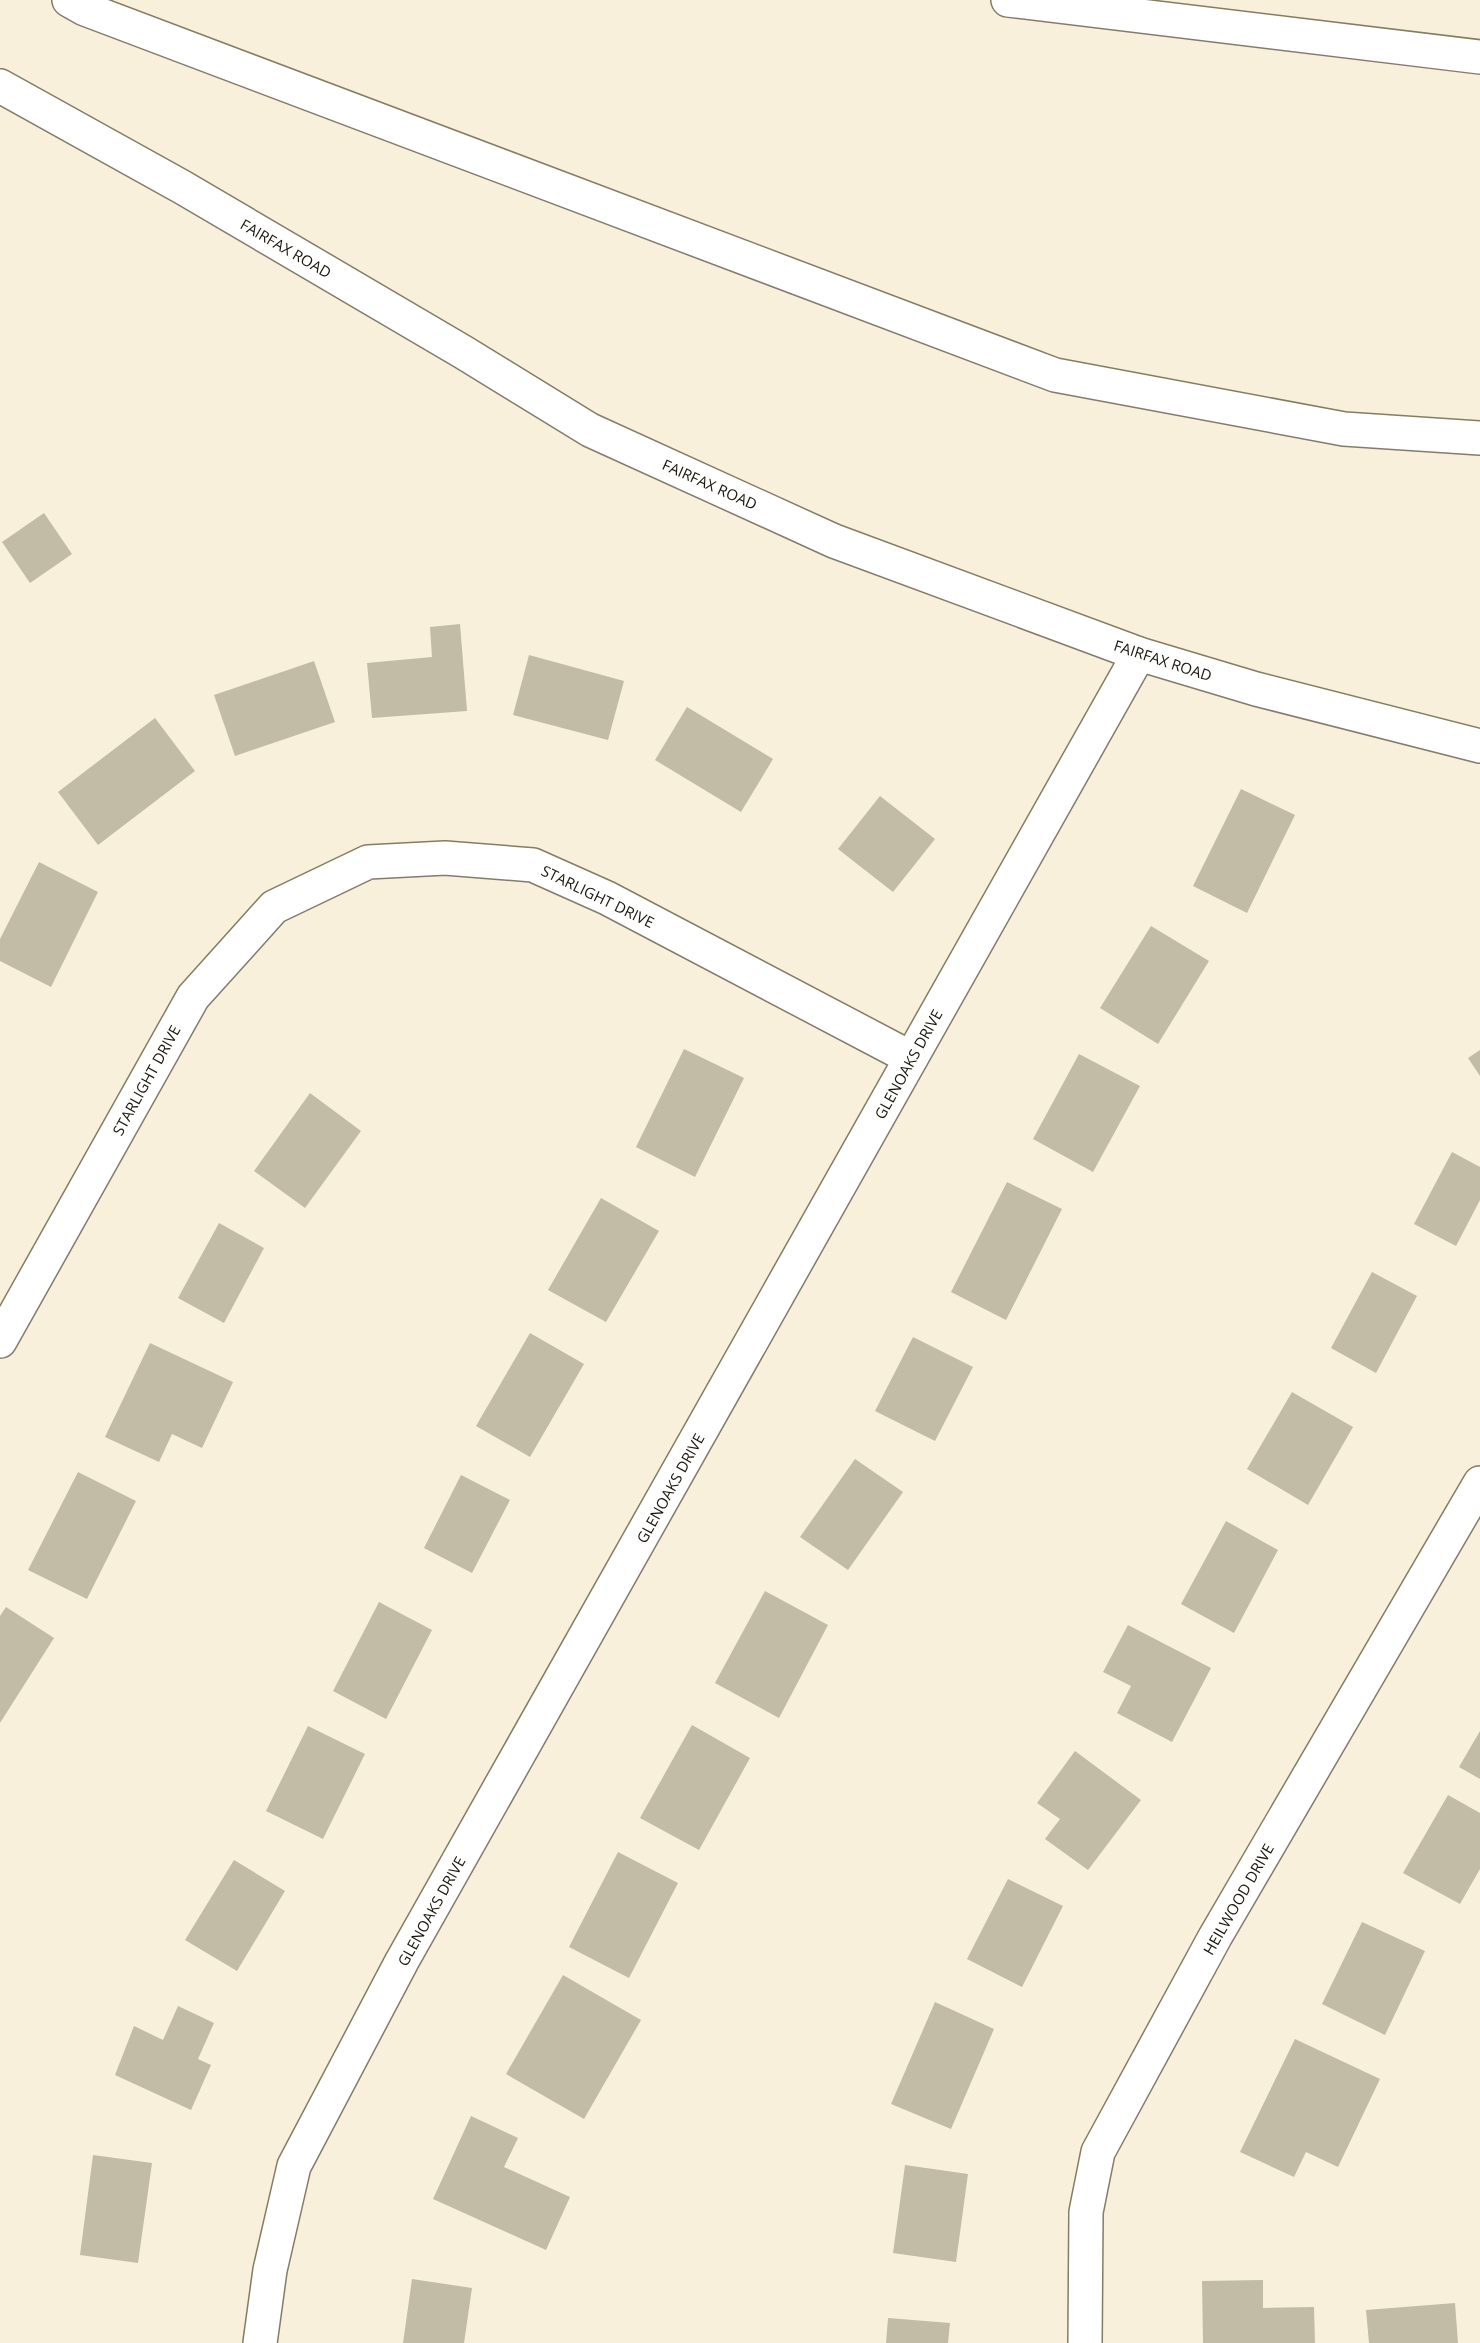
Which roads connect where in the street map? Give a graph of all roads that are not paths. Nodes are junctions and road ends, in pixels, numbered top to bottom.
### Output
1 (69, 0) edge
2 (1008, 0) edge
3 (1480, 57) edge
4 (0, 86) edge
5 (1480, 438) edge
6 (1138, 654) junction
7 (1480, 746) edge
8 (911, 1058) junction
9 (0, 1341) edge
10 (1480, 1483) edge
11 (260, 2343) edge
12 (1085, 2343) edge

1 - 5 main road
2 - 3 main road
4 - 6 main road, FAIRFAX ROAD
6 - 7 main road, FAIRFAX ROAD
6 - 8 main road, GLENOAKS DRIVE
8 - 9 main road, STARLIGHT DRIVE
8 - 11 main road, GLENOAKS DRIVE
10 - 12 main road, HEILWOOD DRIVE

